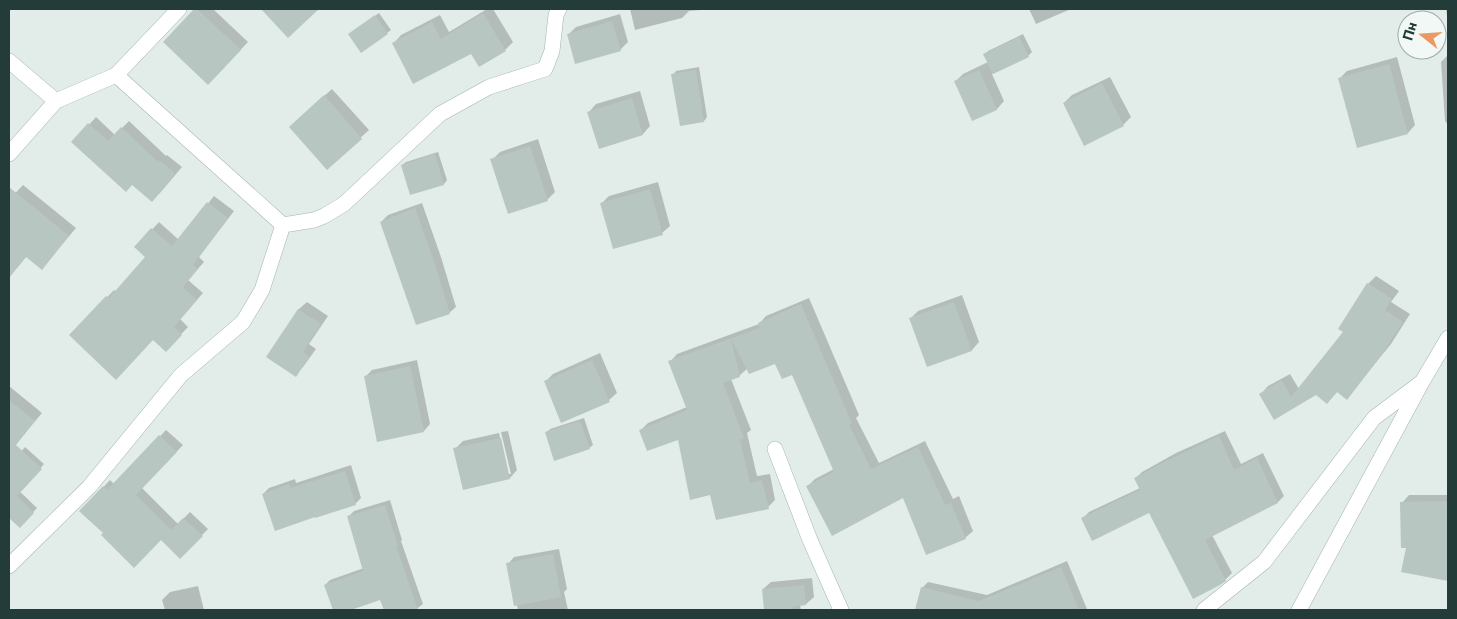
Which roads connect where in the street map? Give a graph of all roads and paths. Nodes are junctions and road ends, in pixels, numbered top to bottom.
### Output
1 (179, 9) edge
2 (559, 9) edge
3 (9, 61) edge
4 (116, 75) junction
5 (56, 101) junction
6 (9, 154) edge
7 (283, 225) junction
8 (1448, 338) edge
9 (1422, 382) junction
10 (775, 450) dead end
11 (9, 566) edge
12 (840, 610) edge
13 (1204, 610) edge
14 (1299, 610) edge

1 - 4 street
2 - 7 street
3 - 5 street
4 - 5 street
4 - 7 street
5 - 6 street
7 - 11 street
8 - 9 street
9 - 13 street
9 - 14 street
10 - 12 street

